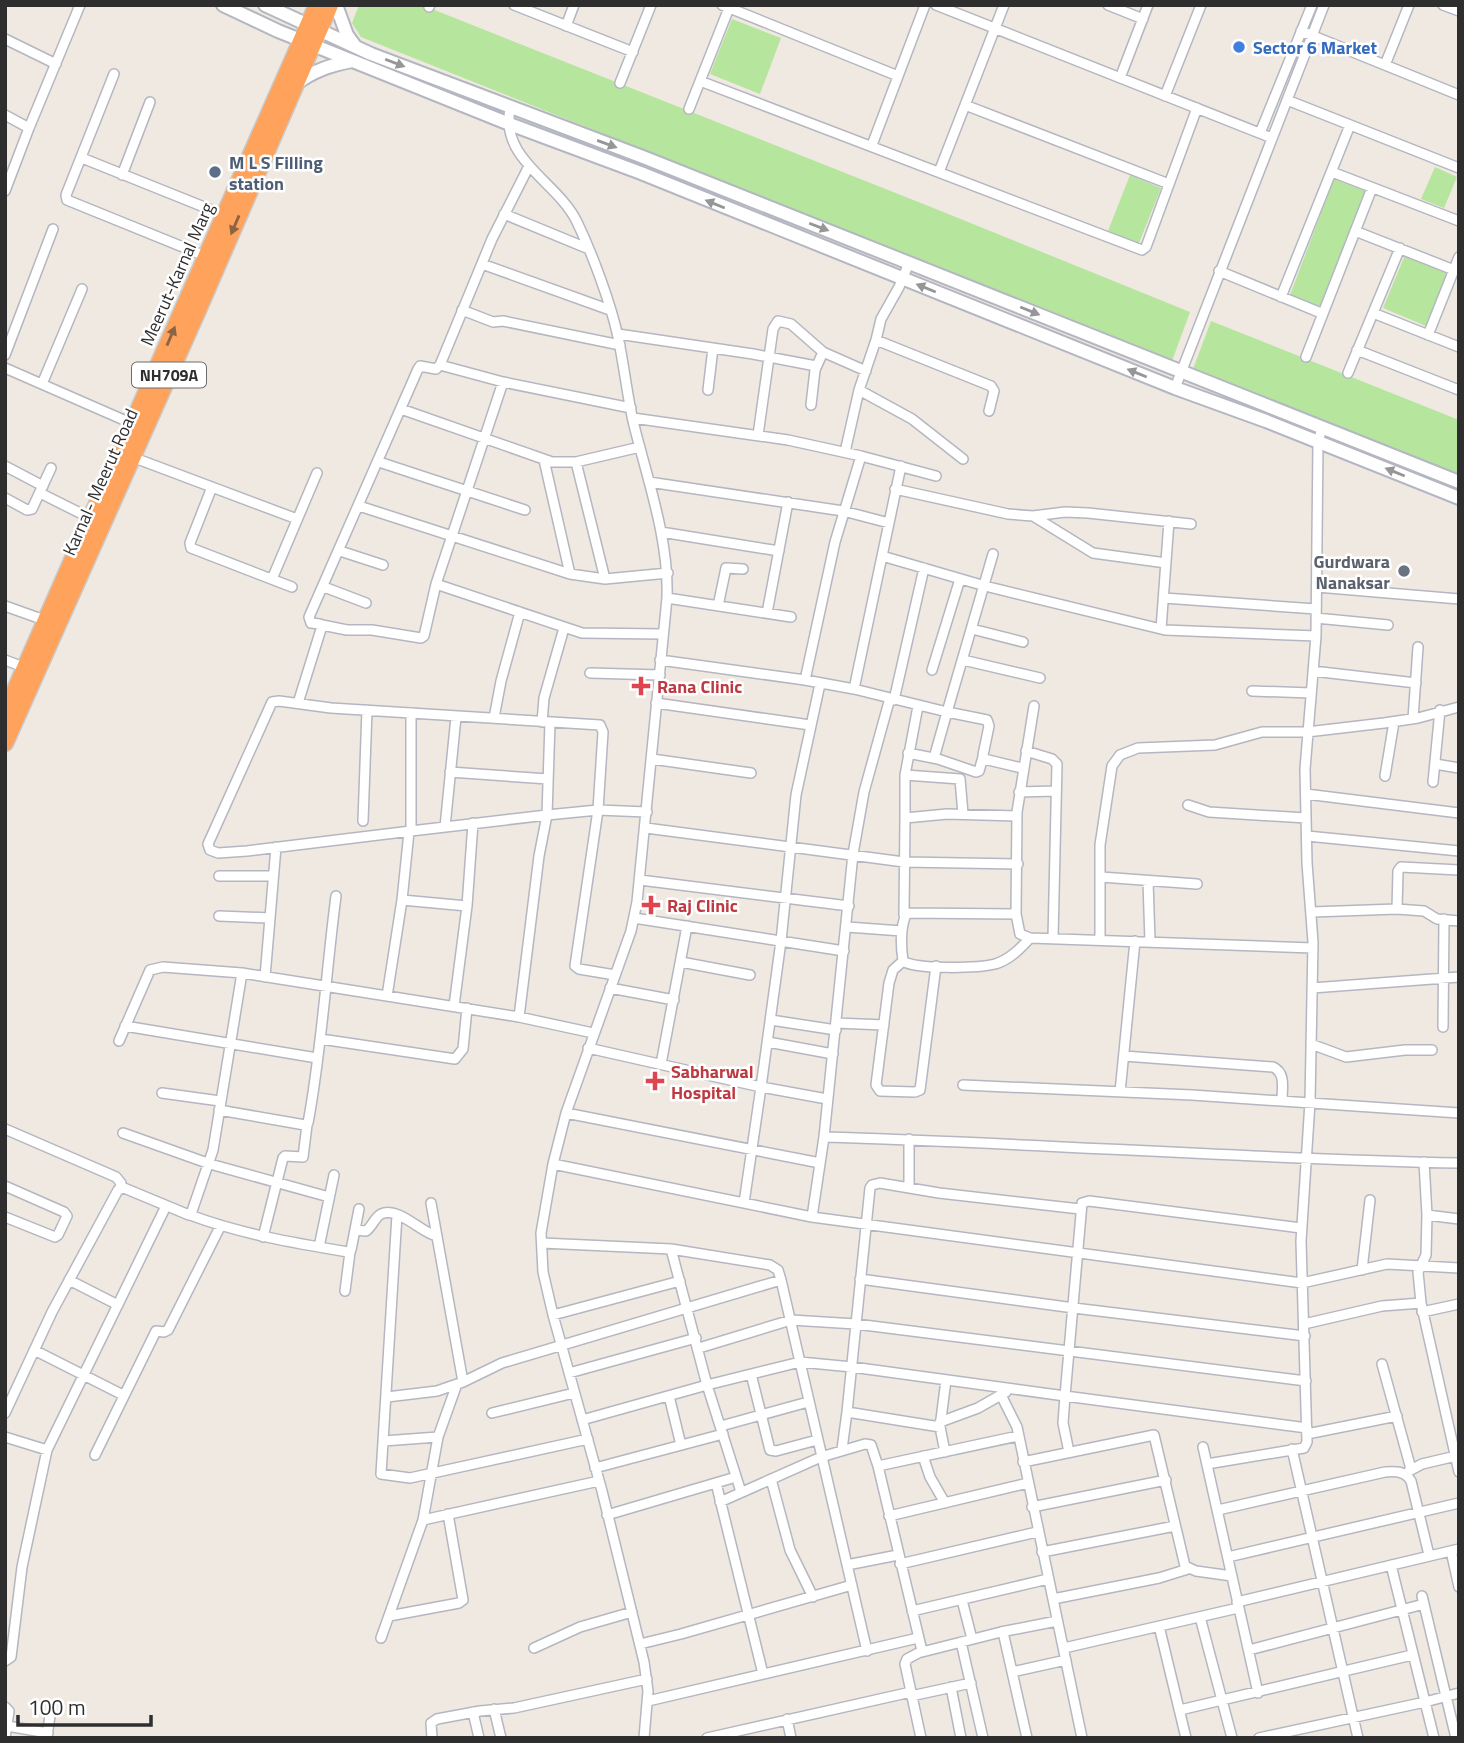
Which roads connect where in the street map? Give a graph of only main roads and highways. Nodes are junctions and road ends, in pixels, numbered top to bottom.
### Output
1 (317, 5) edge
2 (330, 5) edge
3 (310, 35) junction
4 (5, 713) edge
5 (5, 743) edge

1 - 3 highway, Meerut-Karnal Marg / NH709A
2 - 3 highway, Karnal- Meerut Road / NH709A
4 -> 3 highway, Meerut-Karnal Marg / NH709A
3 -> 5 highway, Karnal- Meerut Road / NH709A

